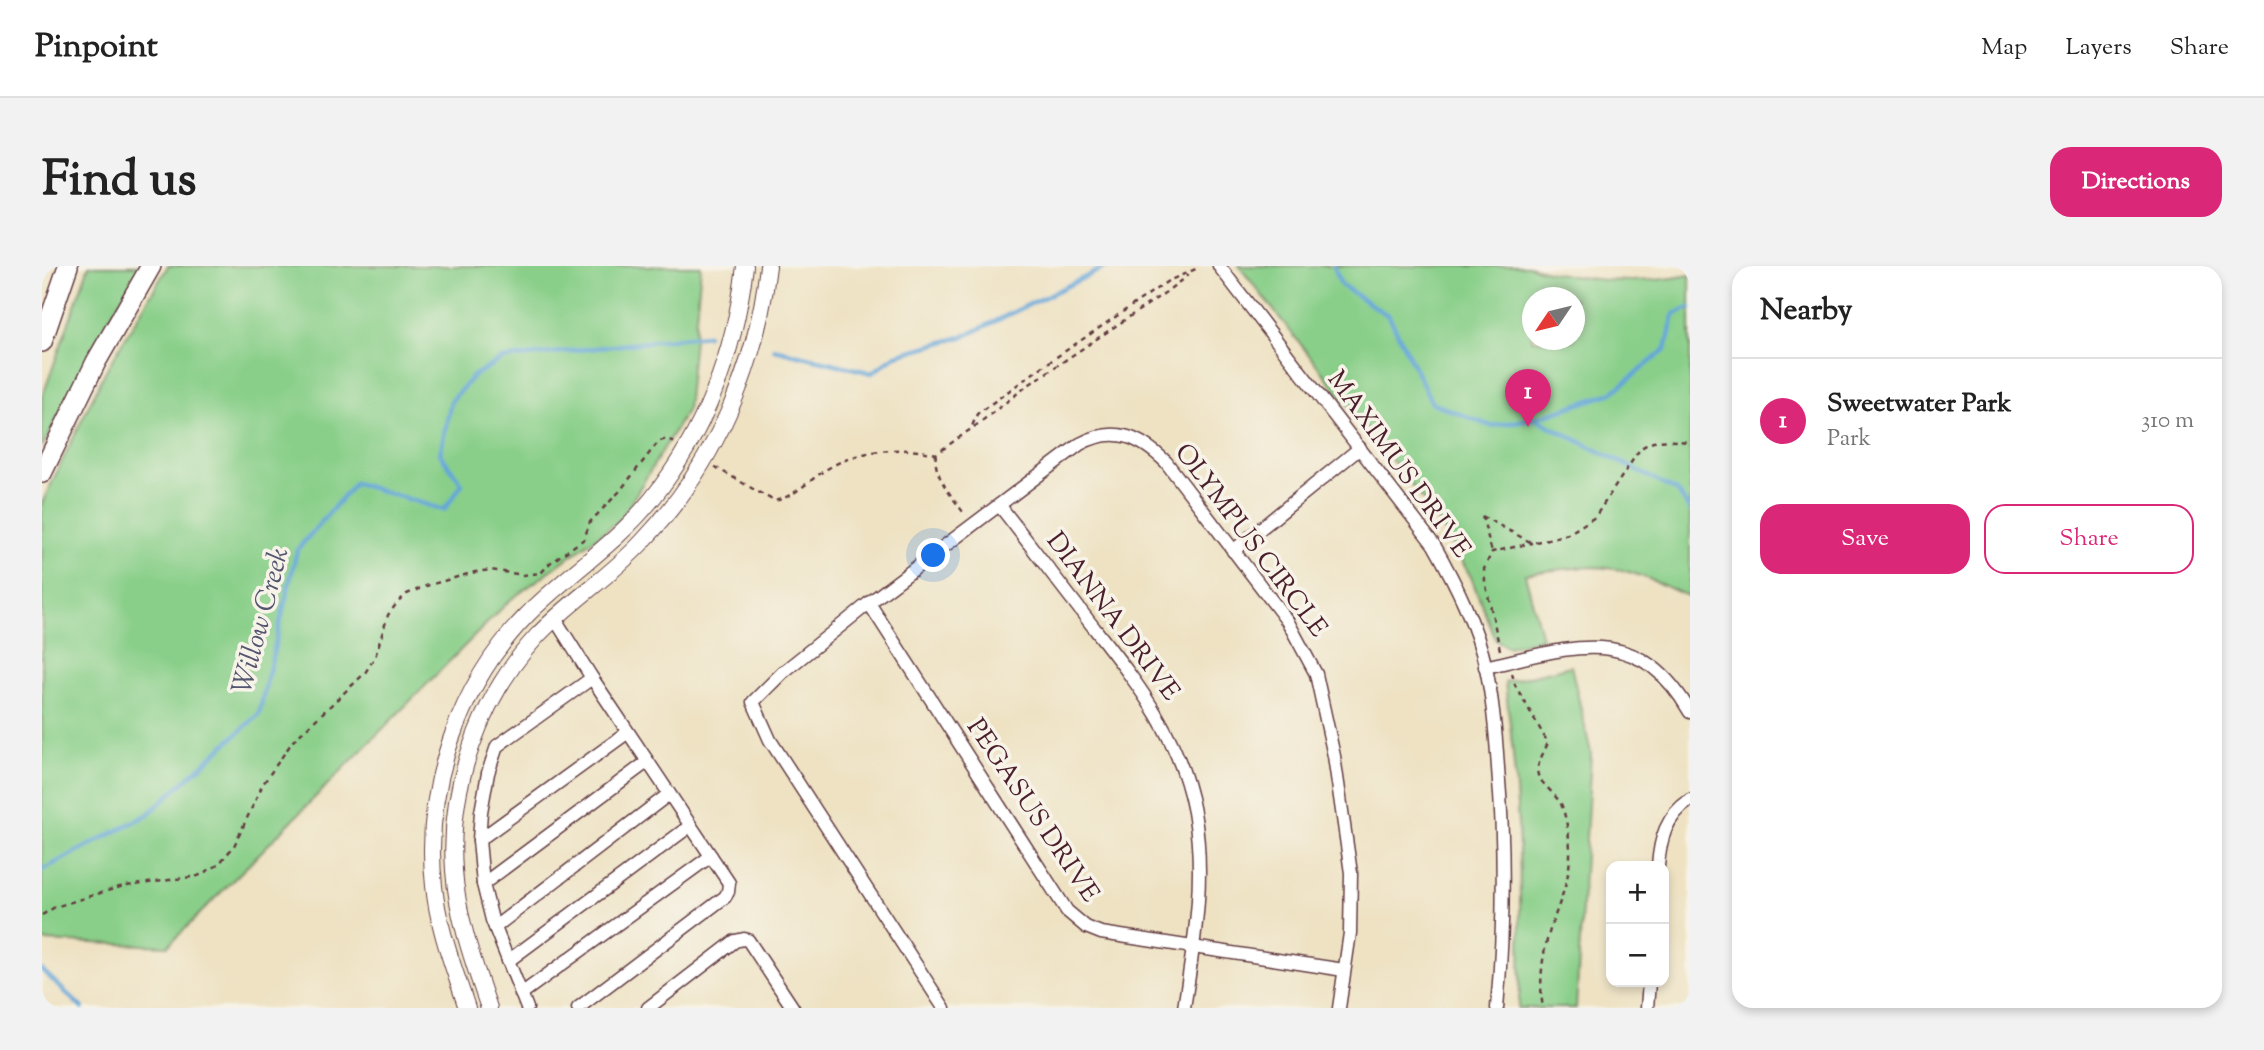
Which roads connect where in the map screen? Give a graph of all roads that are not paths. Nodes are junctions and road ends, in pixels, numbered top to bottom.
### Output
1 (68, 266) edge
2 (151, 266) edge
3 (745, 266) edge
4 (768, 266) edge
5 (1219, 266) edge
6 (42, 342) edge
7 (1360, 448) junction
8 (42, 473) edge
9 (999, 506) junction
10 (1233, 551) junction
11 (869, 603) junction
12 (555, 619) junction
13 (1485, 667) junction
14 (592, 678) junction
15 (1690, 712) edge
16 (627, 733) junction
17 (647, 762) junction
18 (669, 794) junction
19 (1690, 800) edge
20 (690, 826) junction
21 (479, 840) junction
22 (711, 856) junction
23 (1659, 861) edge
24 (483, 884) junction
25 (495, 927) junction
26 (1194, 946) junction
27 (508, 961) junction
28 (1344, 970) junction
29 (1649, 987) edge
30 (521, 994) junction
31 (467, 1008) edge
32 (489, 1008) edge
33 (527, 1008) edge
34 (578, 1008) edge
35 (648, 1008) edge
36 (793, 1008) edge
37 (944, 1008) edge
38 (1184, 1008) edge
39 (1339, 1008) edge
40 (1497, 1008) edge
41 (1647, 1008) edge

1 - 6 highway
2 - 8 highway
3 - 31 main road
4 - 12 main road
5 - 7 street, MAXIMUS DRIVE
7 - 10 street
7 - 13 street, MAXIMUS DRIVE
9 - 10 street, OLYMPUS CIRCLE
9 - 11 street, OLYMPUS CIRCLE
9 - 26 street, DIANNA DRIVE
10 - 28 street, OLYMPUS CIRCLE
11 - 26 street, PEGASUS DRIVE
11 - 37 street, OLYMPUS CIRCLE
12 - 14 street
12 - 32 main road
13 - 15 street
13 - 40 street, MAXIMUS DRIVE
14 - 16 street
14 - 21 street
16 - 17 street
16 - 21 street
17 - 18 street
17 - 24 street
18 - 20 street
18 - 25 street
19 - 23 street
20 - 22 street
20 - 27 street
21 - 24 street
22 - 30 street
22 - 34 street
24 - 25 street
25 - 27 street
26 - 28 street, PEGASUS DRIVE
26 - 38 street, DIANNA DRIVE
27 - 30 street
28 - 39 street, OLYMPUS CIRCLE
29 - 41 street
30 - 33 street
35 - 36 street

